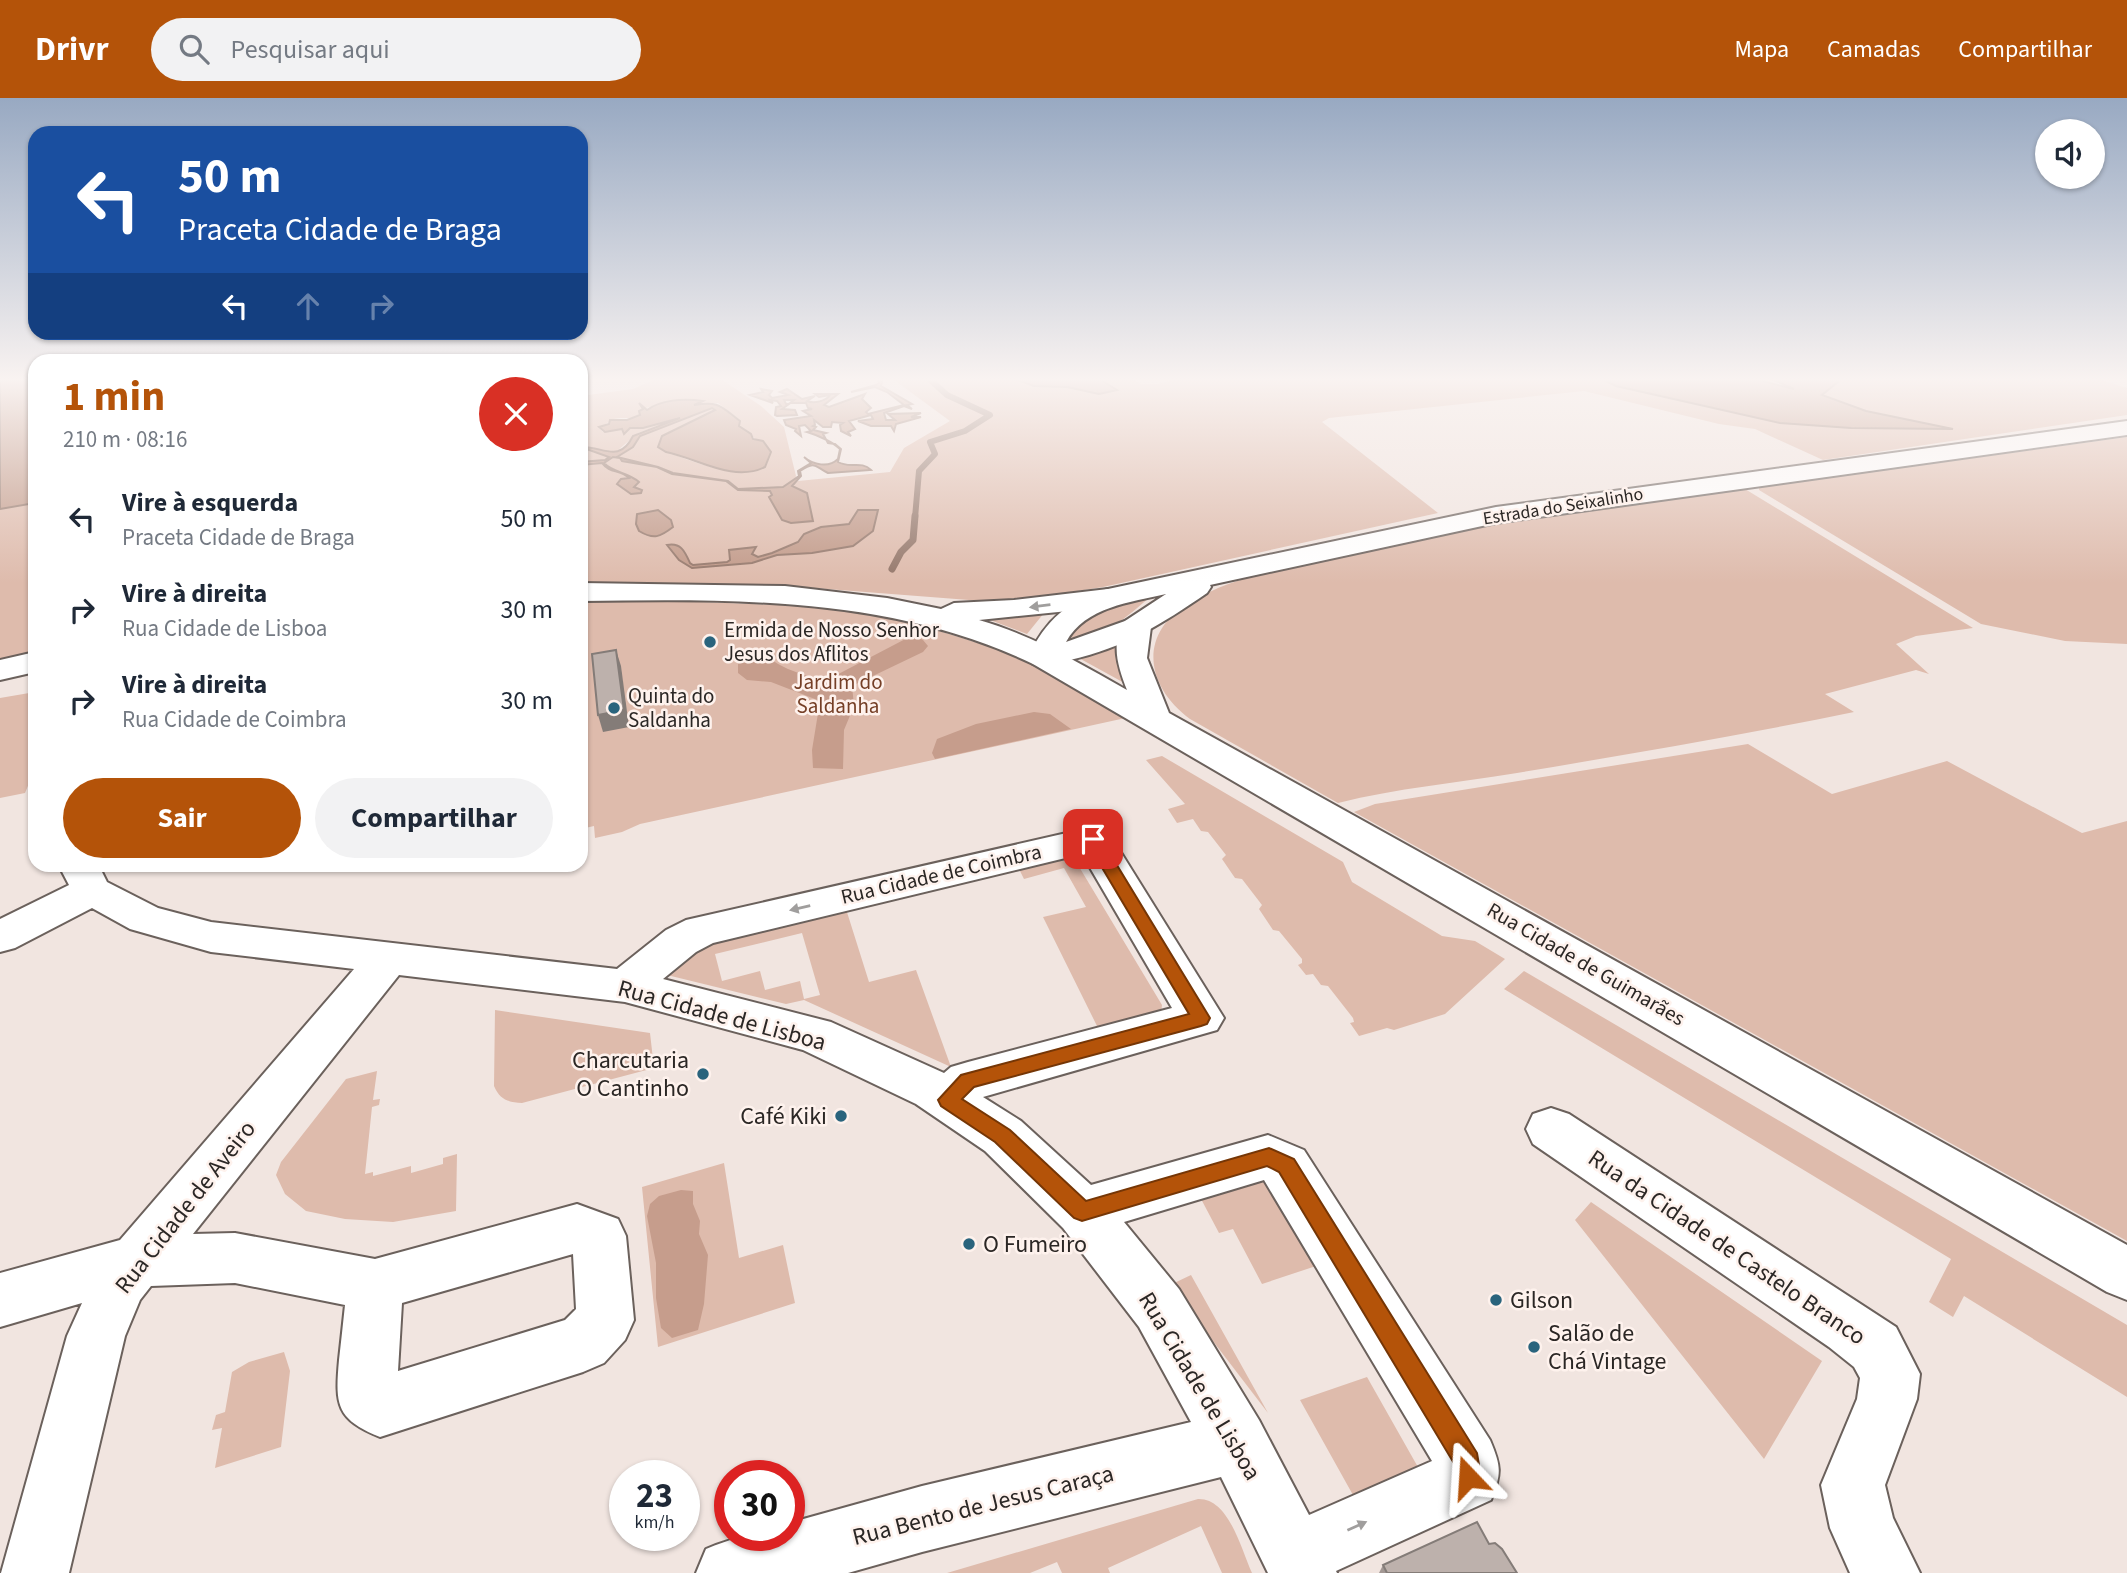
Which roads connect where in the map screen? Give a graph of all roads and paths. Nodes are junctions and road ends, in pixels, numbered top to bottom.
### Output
1 (1998, 446) edge
2 (1212, 578) junction
3 (588, 593) edge
4 (1108, 598) junction
5 (922, 614) junction
6 (1136, 627) junction
7 (1044, 657) junction
8 (28, 664) edge
9 (0, 670) edge
10 (1153, 716) junction
11 (85, 878) edge
12 (0, 937) edge
13 (387, 960) junction
14 (625, 986) junction
15 (948, 1100) junction
16 (1551, 1129) dead end
17 (1082, 1212) junction
18 (136, 1261) junction
19 (2127, 1274) edge
20 (375, 1285) dead end
21 (0, 1300) edge
22 (1237, 1442) junction
23 (1299, 1564) edge
24 (35, 1573) edge
25 (730, 1573) edge
26 (1886, 1573) edge

1 - 2 street, Estrada do Seixalinho
2 - 4 street, Estrada do Seixalinho
2 - 6 street
3 - 5 street
4 -> 5 street
4 - 7 street
5 - 7 street, Rua Cidade de Guimarães
6 - 7 street
6 - 10 street
7 - 10 street, Rua Cidade de Guimarães
8 - 9 street
10 - 19 street, Rua Cidade de Guimarães
11 - 12 street
11 - 13 street, Rua Cidade de Lisboa
13 - 14 street, Rua Cidade de Lisboa
13 - 18 street, Rua Cidade de Aveiro
14 - 15 street, Rua Cidade de Lisboa
15 -> 14 street, Rua Cidade de Coimbra
15 - 17 street, Rua Cidade de Lisboa
16 - 26 street, Rua da Cidade de Castelo Branco
17 - 22 street, Rua Cidade de Lisboa
23 -> 17 street
18 - 20 street
18 - 21 street
18 - 24 street, Rua Cidade de Aveiro
22 - 23 street, Rua Cidade de Lisboa
22 - 25 street, Rua Bento de Jesus Caraça

